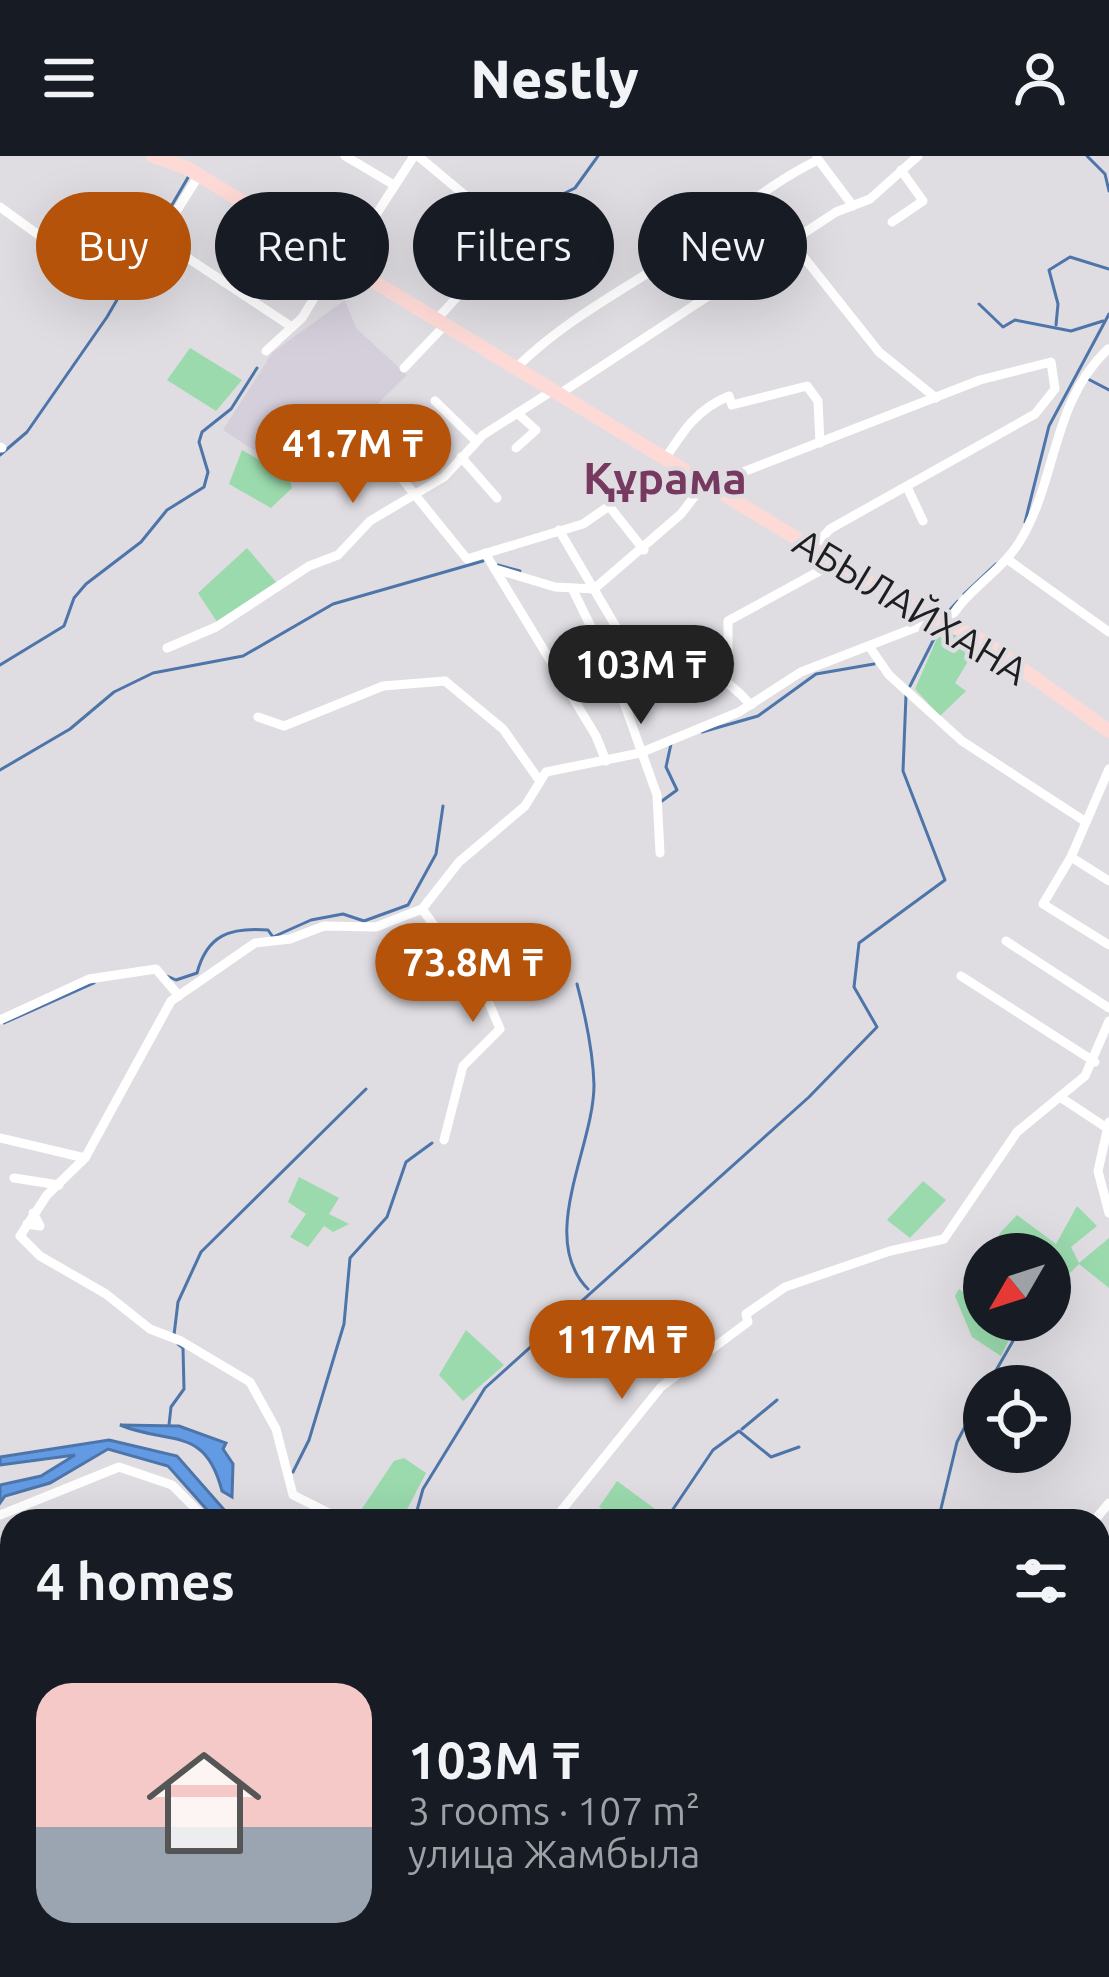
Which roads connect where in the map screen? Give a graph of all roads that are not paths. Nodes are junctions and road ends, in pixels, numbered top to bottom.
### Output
1 (153, 156) edge
2 (345, 156) edge
3 (416, 156) edge
4 (918, 156) edge
5 (817, 158) edge
6 (194, 168) edge
7 (901, 170) junction
8 (394, 185) junction
9 (232, 192) edge
10 (389, 192) edge
11 (461, 192) edge
12 (853, 206) junction
13 (0, 207) edge
14 (892, 222) dead end
15 (807, 232) edge
16 (36, 233) edge
17 (807, 261) edge
18 (389, 291) edge
19 (312, 300) edge
20 (459, 300) edge
21 (699, 300) edge
22 (441, 322) junction
23 (292, 327) junction
24 (1108, 349) edge
25 (266, 351) dead end
26 (404, 368) dead end
27 (517, 368) junction
28 (555, 393) junction
29 (936, 398) junction
30 (435, 401) dead end
31 (517, 413) junction
32 (360, 427) dead end
33 (476, 441) junction
34 (820, 443) junction
35 (516, 448) dead end
36 (461, 458) junction
37 (665, 459) junction
38 (705, 485) junction
39 (907, 487) junction
40 (416, 493) junction
41 (497, 498) dead end
42 (922, 520) dead end
43 (560, 530) junction
44 (814, 548) junction
45 (644, 550) junction
46 (485, 553) junction
47 (1007, 559) junction
48 (836, 562) junction
49 (494, 569) junction
50 (572, 588) junction
51 (595, 590) junction
52 (941, 623) junction
53 (1109, 632) edge
54 (167, 647) dead end
55 (872, 649) junction
56 (728, 677) junction
57 (751, 705) junction
58 (259, 717) dead end
59 (1109, 731) edge
60 (640, 753) junction
61 (605, 761) junction
62 (1109, 769) edge
63 (539, 780) junction
64 (1094, 805) junction
65 (1109, 815) edge
66 (1086, 822) junction
67 (660, 853) dead end
68 (1071, 857) junction
69 (1109, 881) edge
70 (422, 909) junction
71 (1006, 941) dead end
72 (1109, 945) edge
73 (961, 976) dead end
74 (179, 996) junction
75 (1109, 1008) edge
76 (0, 1020) edge
77 (1109, 1021) edge
78 (1095, 1062) junction
79 (1060, 1097) junction
80 (1108, 1125) edge
81 (0, 1138) edge
82 (444, 1140) dead end
83 (85, 1158) junction
84 (14, 1178) dead end
85 (59, 1185) junction
86 (1109, 1213) edge
87 (15, 1509) edge
88 (196, 1509) edge
89 (320, 1509) edge
90 (563, 1509) edge

1 - 6 main road, АБЫЛАЙХАНА
2 - 8 street
3 - 8 street
3 - 11 street
4 - 7 street
5 - 12 street
5 - 27 street
6 - 9 main road, АБЫЛАЙХАНА
6 - 23 street
7 - 12 street
7 - 14 street
8 - 10 street
12 - 15 street
13 - 16 street
17 - 29 street
18 - 22 main road, АБЫЛАЙХАНА
19 - 23 street
20 - 22 street
21 - 28 street
22 - 26 street
22 - 27 main road, АБЫЛАЙХАНА
23 - 25 street
24 - 47 street
27 - 28 main road, АБЫЛАЙХАНА
28 - 31 street
28 - 37 main road, АБЫЛАЙХАНА
29 - 34 street
29 - 39 street
30 - 33 street
31 - 33 street
31 - 35 street
32 - 40 street
33 - 36 street
34 - 37 street
34 - 38 street
36 - 40 street
36 - 41 street
37 - 38 main road, АБЫЛАЙХАНА
38 - 44 main road, АБЫЛАЙХАНА
38 - 45 street
39 - 42 street
39 - 44 street
40 - 46 street
40 - 54 street
43 - 45 street
43 - 46 street
43 - 51 street
44 - 48 main road, АБЫЛАЙХАНА
45 - 51 street
46 - 49 street
47 - 52 street
47 - 53 street
48 - 52 main road, АБЫЛАЙХАНА
48 - 56 street
49 - 50 street
49 - 61 street
50 - 51 street
50 - 60 street
51 - 56 street
52 - 55 street
52 - 59 main road, АБЫЛАЙХАНА
55 - 57 street
55 - 66 street
56 - 57 street
57 - 60 street
58 - 63 street
60 - 61 street
60 - 67 street
61 - 63 street
62 - 64 street
63 - 70 street
64 - 65 street
64 - 66 street
66 - 68 street
68 - 69 street
68 - 72 street
70 - 74 street
70 - 82 street
71 - 75 street
73 - 78 street
74 - 76 street
74 - 83 street
77 - 78 street
78 - 79 street
79 - 80 street
79 - 90 street
80 - 86 street
81 - 83 street
83 - 85 street
84 - 85 street
85 - 89 street
87 - 88 street

